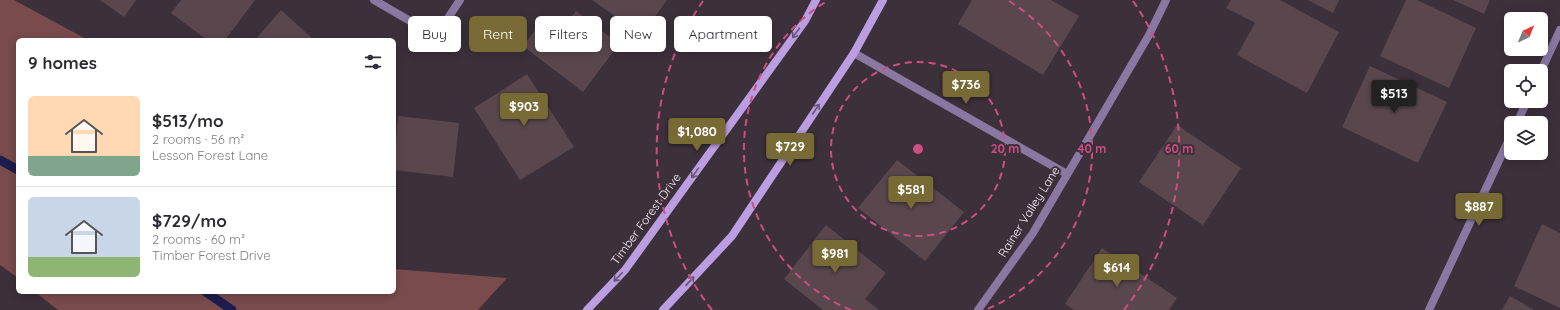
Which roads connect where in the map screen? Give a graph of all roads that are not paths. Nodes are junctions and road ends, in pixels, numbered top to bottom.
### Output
1 (374, 0) edge
2 (460, 0) edge
3 (816, 0) edge
4 (883, 0) edge
5 (1166, 0) edge
6 (1560, 30) edge
7 (854, 53) junction
8 (1544, 64) edge
9 (1504, 150) edge
10 (1067, 174) junction
11 (587, 310) edge
12 (664, 310) edge
13 (978, 310) edge
14 (1429, 310) edge

1 - 2 street
3 -> 11 main road, Timber Forest Drive
4 - 7 main road
5 - 10 street, Rainer Valley Lane
6 - 8 street
7 - 10 street
12 -> 7 main road
9 - 14 street
10 - 13 street, Rainer Valley Lane

